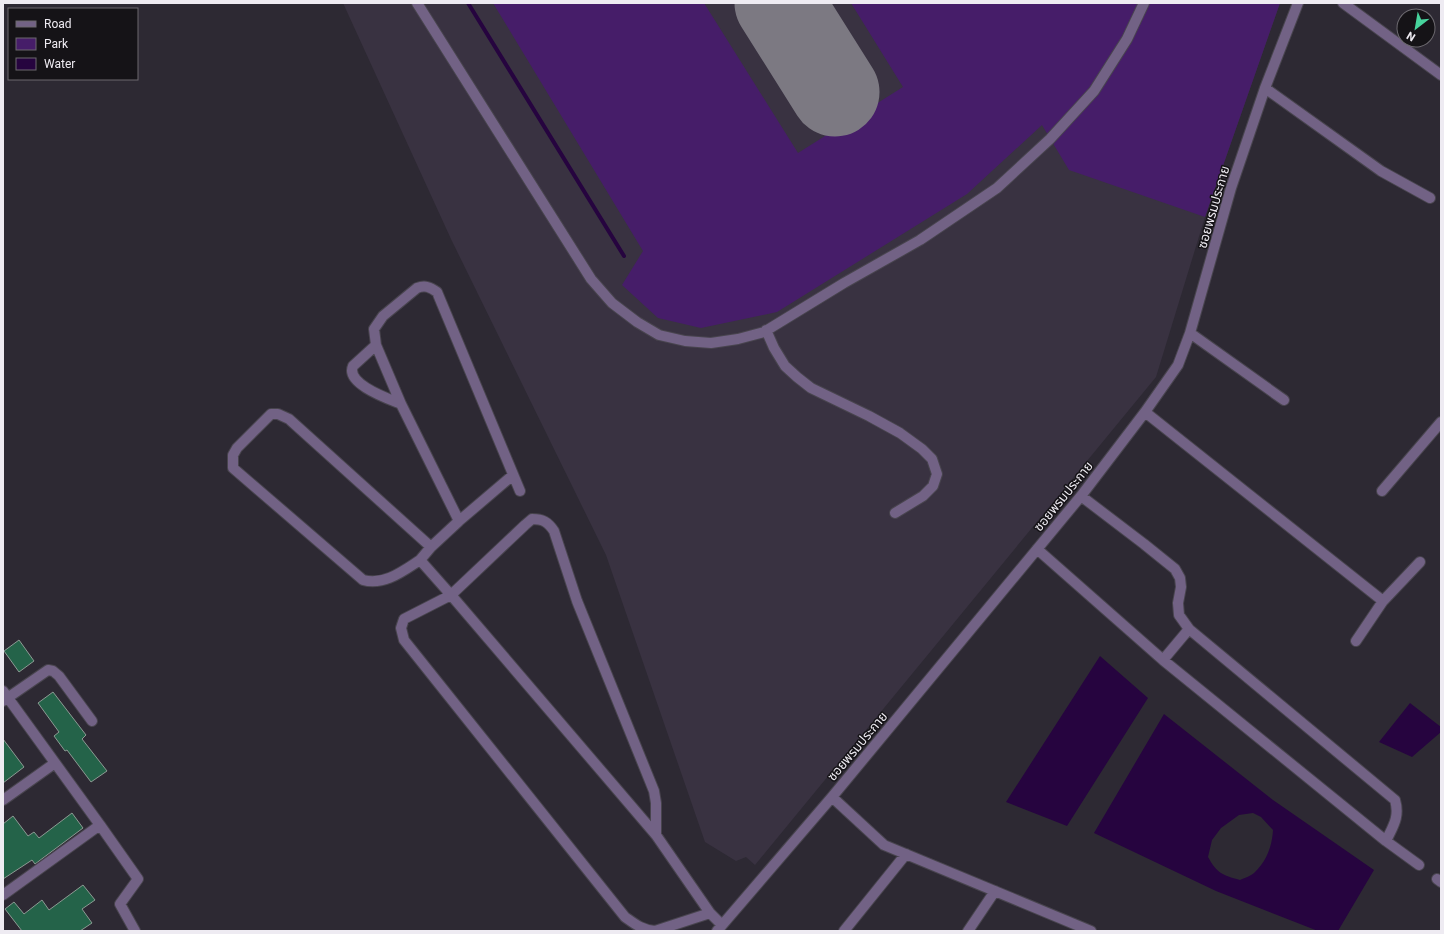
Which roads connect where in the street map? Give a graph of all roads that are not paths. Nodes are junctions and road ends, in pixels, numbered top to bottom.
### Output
1 (417, 3) edge
2 (1144, 3) edge
3 (1298, 3) edge
4 (1343, 3) edge
5 (1441, 75) edge
6 (1265, 88) junction
7 (1430, 198) dead end
8 (766, 330) junction
9 (1190, 334) junction
10 (376, 345) junction
11 (1284, 400) dead end
12 (400, 404) junction
13 (1145, 412) junction
14 (1441, 422) edge
15 (513, 475) junction
16 (520, 491) dead end
17 (1382, 491) dead end
18 (1081, 496) junction
19 (895, 513) dead end
20 (459, 520) junction
21 (431, 547) junction
22 (1037, 549) junction
23 (420, 560) junction
24 (1420, 562) dead end
25 (451, 595) junction
26 (1384, 601) junction
27 (1189, 629) junction
28 (1356, 641) dead end
29 (1163, 660) junction
30 (5, 697) edge
31 (92, 721) dead end
32 (55, 763) junction
33 (832, 797) junction
34 (3, 800) edge
35 (100, 825) junction
36 (656, 835) junction
37 (1386, 841) junction
38 (906, 854) junction
39 (1419, 865) dead end
40 (995, 891) junction
41 (3, 896) edge
42 (710, 913) junction
43 (719, 928) edge
44 (1079, 929) edge
45 (135, 931) edge
46 (655, 931) edge
47 (844, 931) edge
48 (968, 931) edge
49 (1092, 931) edge

1 - 8 street
2 - 8 street
3 - 6 street, ซอยพรมประกาย
4 - 5 street
6 - 7 street
6 - 9 street, ซอยพรมประกาย
8 - 19 street
9 - 11 street
9 - 13 street, ซอยพรมประกาย
10 - 12 street
10 - 12 street
10 - 15 street
12 - 20 street
13 - 18 street, ซอยพรมประกาย
13 - 26 street
14 - 17 street
15 - 16 street
15 - 20 street
18 - 22 street, ซอยพรมประกาย
18 - 27 street
20 - 21 street
21 - 23 street
21 - 23 street
22 - 29 street
22 - 33 street, ซอยพรมประกาย
23 - 25 street
24 - 26 street
25 - 36 street
25 - 36 street
25 - 46 street
26 - 28 street
27 - 29 street
27 - 37 street
29 - 37 street
30 - 31 street
30 - 32 street
32 - 34 street
32 - 35 street
33 - 38 street
33 - 43 street, ซอยพรมประกาย
35 - 41 street
35 - 45 street
36 - 42 street
37 - 39 street
38 - 40 street
38 - 47 street
40 - 44 street
40 - 48 street
42 - 43 street
42 - 46 street
44 - 49 street

